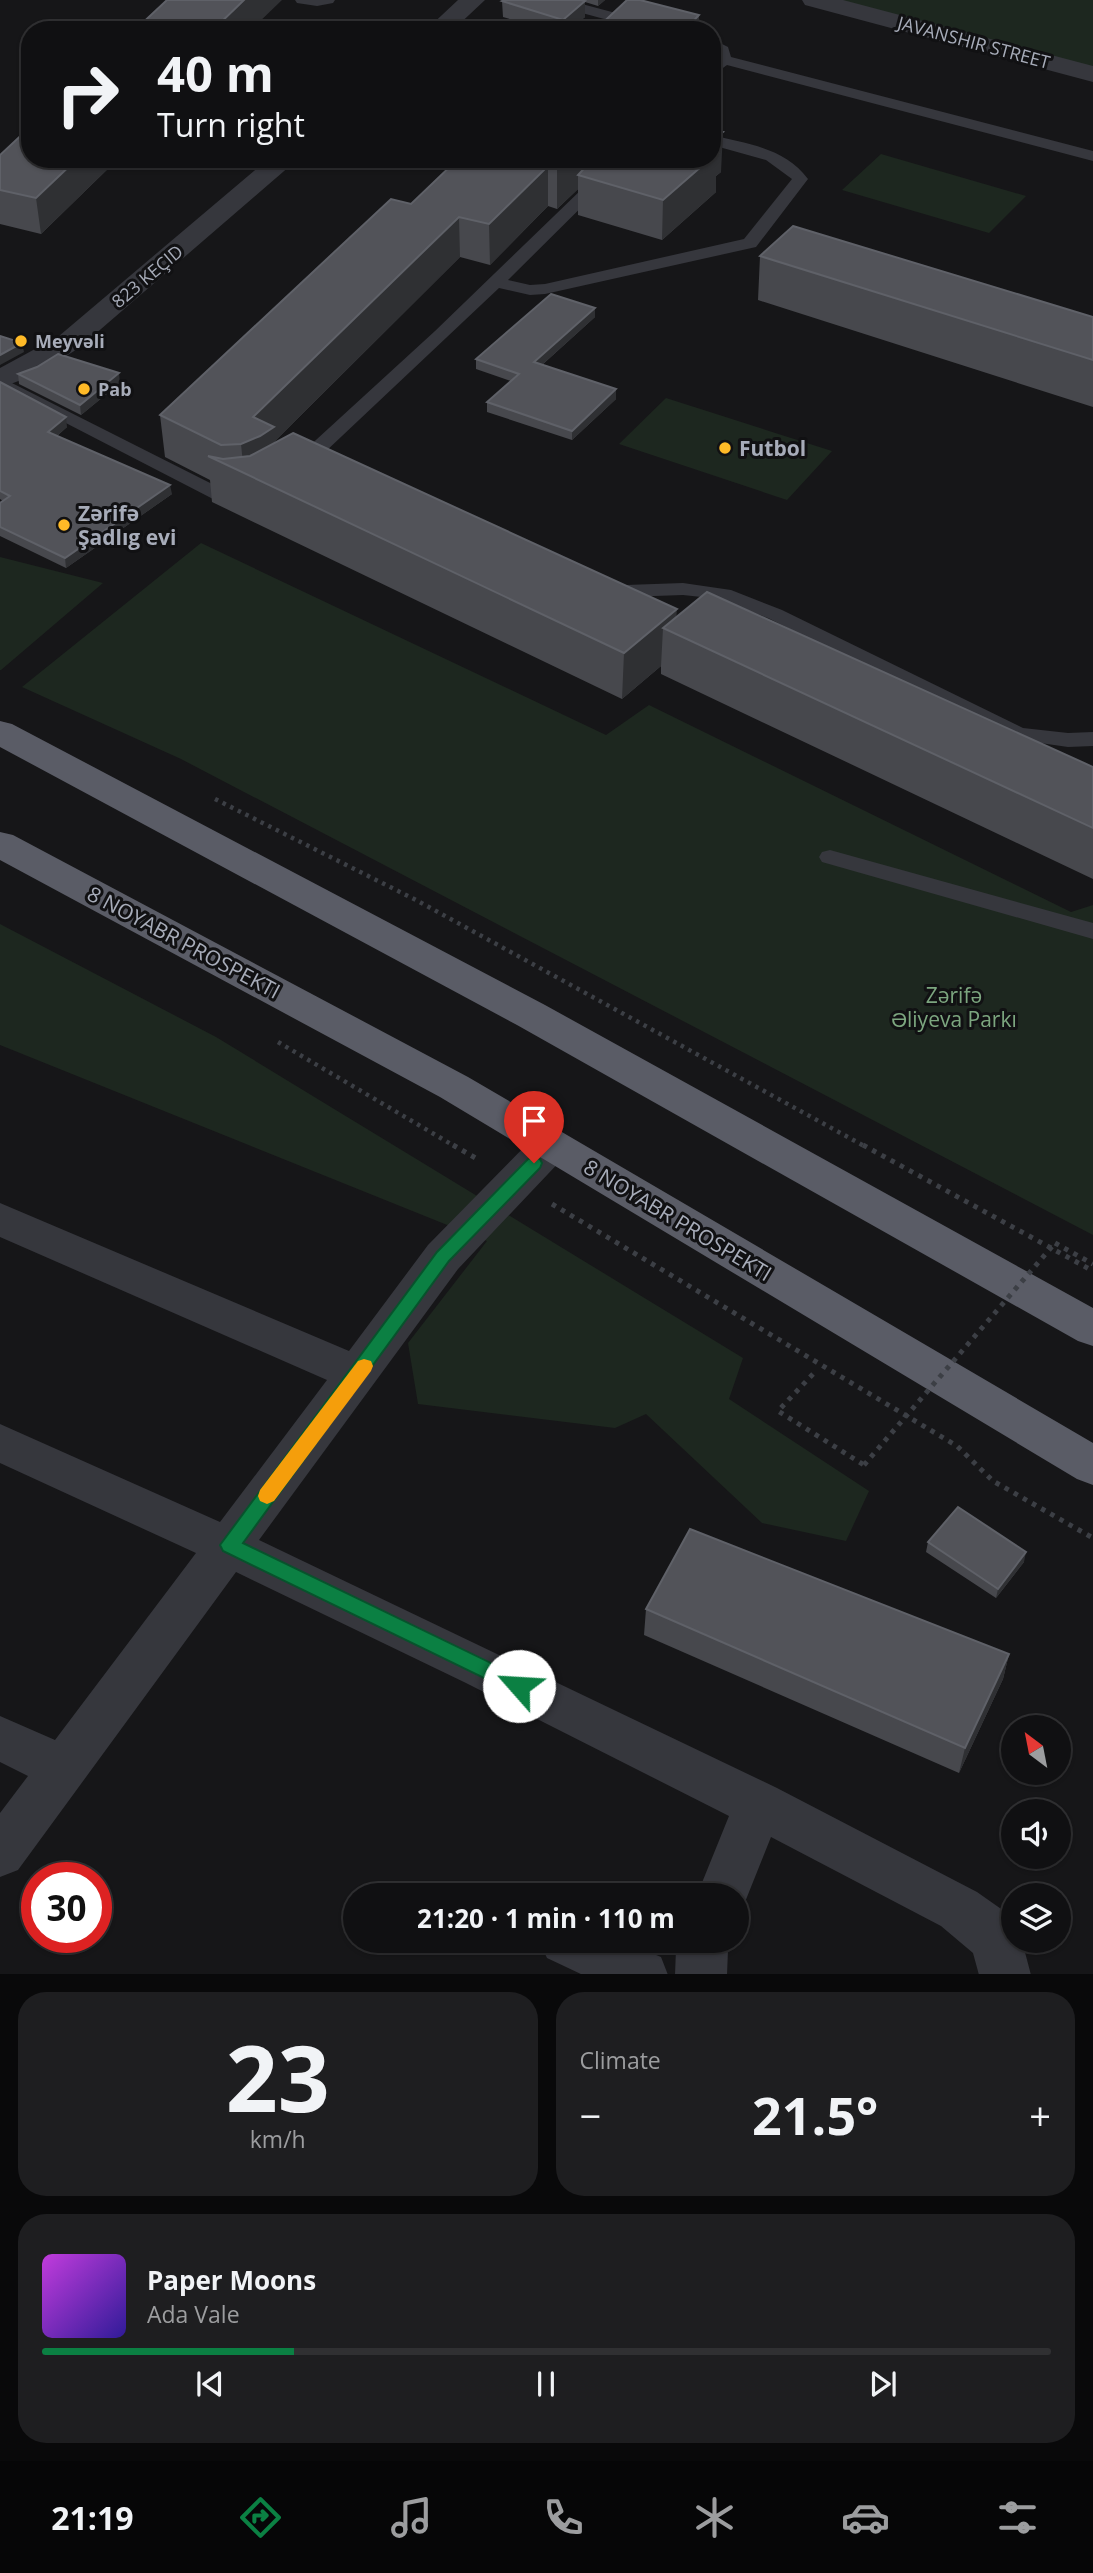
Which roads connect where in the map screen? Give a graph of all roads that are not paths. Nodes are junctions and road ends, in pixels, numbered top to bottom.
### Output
1 (302, 0) edge
2 (328, 0) edge
3 (473, 0) edge
4 (550, 0) edge
5 (814, 0) edge
6 (448, 21) edge
7 (629, 21) edge
8 (721, 49) edge
9 (724, 60) junction
10 (721, 63) edge
11 (1093, 74) edge
12 (721, 142) edge
13 (1093, 156) edge
14 (274, 168) edge
15 (613, 168) edge
16 (496, 282) junction
17 (0, 381) edge
18 (288, 473) edge
19 (258, 492) edge
20 (594, 585) edge
21 (0, 732) edge
22 (1093, 739) edge
23 (0, 844) edge
24 (830, 857) dead end
25 (1093, 931) edge
26 (551, 1144) junction
27 (0, 1219) edge
28 (1093, 1329) edge
29 (358, 1374) junction
30 (0, 1443) edge
31 (1093, 1466) edge
32 (230, 1545) junction
33 (0, 1738) edge
34 (64, 1769) junction
35 (760, 1804) junction
36 (0, 1853) edge
37 (728, 1883) edge
38 (592, 1953) edge
39 (702, 1953) edge
40 (640, 1974) edge
41 (701, 1974) edge
42 (1005, 1974) edge

1 - 2 lane
3 - 6 street
4 - 7 lane
5 - 11 street, JAVANSHIR STREET
8 - 9 lane
9 - 10 lane
9 - 13 lane
12 - 16 lane
14 - 17 street, 823 KEÇID
15 - 16 lane
16 - 18 lane
17 - 19 lane
20 - 22 lane
21 - 28 highway
23 - 26 highway, 8 NOYABR PROSPEKTI
24 - 25 lane
26 - 29 street
26 - 31 highway, 8 NOYABR PROSPEKTI
27 - 29 street
29 - 32 street
30 - 32 street
32 - 34 street
32 - 35 street
33 - 34 street
34 - 36 street
35 - 37 street
35 - 42 street
38 - 40 street
39 - 41 street

